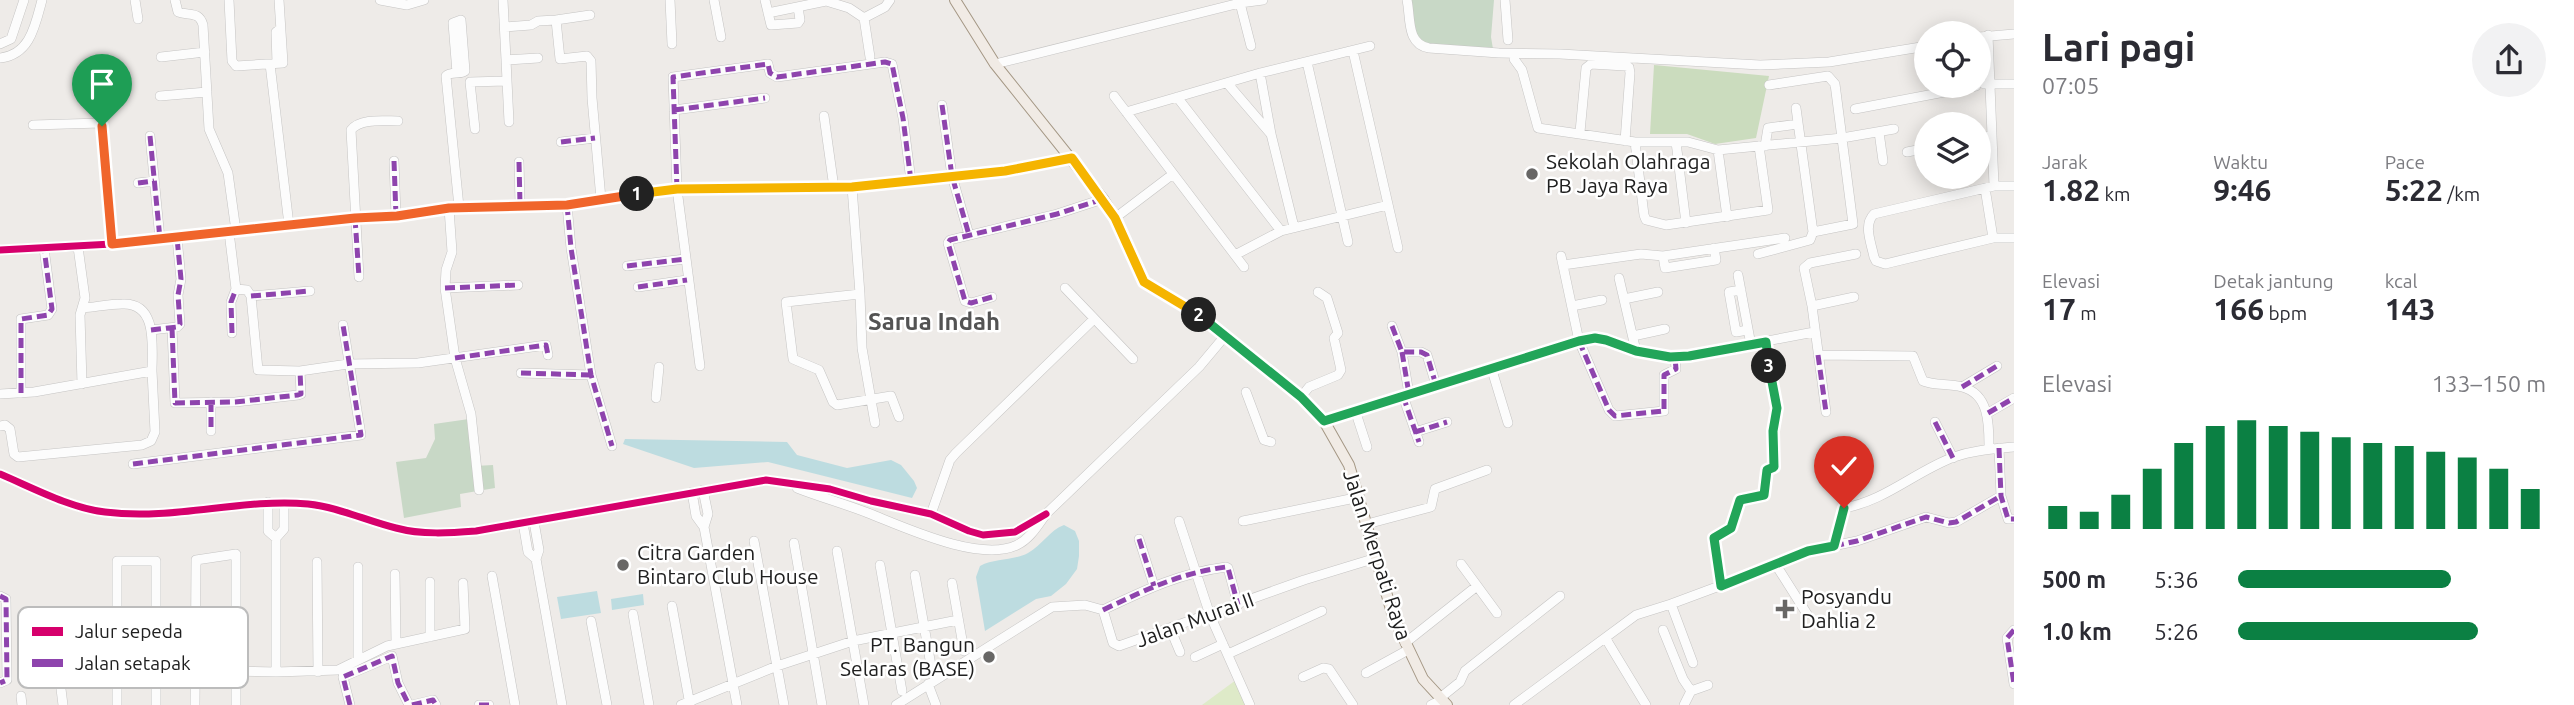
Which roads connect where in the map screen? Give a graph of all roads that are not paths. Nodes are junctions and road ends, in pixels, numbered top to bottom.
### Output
1 (24, 0) edge
2 (42, 0) edge
3 (135, 0) edge
4 (175, 0) edge
5 (229, 0) edge
6 (279, 0) edge
7 (380, 0) edge
8 (503, 0) edge
9 (670, 0) edge
10 (714, 0) edge
11 (765, 0) edge
12 (890, 0) edge
13 (955, 0) edge
14 (1263, 0) edge
15 (1407, 0) edge
16 (1505, 0) edge
17 (419, 1) edge
18 (1240, 3) junction
19 (798, 7) junction
20 (768, 13) junction
21 (590, 15) dead end
22 (864, 18) junction
23 (138, 19) dead end
24 (556, 20) junction
25 (505, 27) junction
26 (2014, 34) edge
27 (1991, 36) edge
28 (721, 37) dead end
29 (1508, 40) dead end
30 (0, 44) edge
31 (673, 44) dead end
32 (1251, 46) dead end
33 (1370, 46) dead end
34 (1914, 48) edge
35 (1353, 51) junction
36 (205, 52) junction
37 (161, 57) dead end
38 (870, 57) dead end
39 (0, 58) edge
40 (538, 58) dead end
41 (1514, 59) dead end
42 (506, 60) junction
43 (1307, 62) junction
44 (277, 63) junction
45 (995, 64) junction
46 (457, 73) junction
47 (1260, 73) junction
48 (506, 81) junction
49 (1227, 83) junction
50 (1769, 85) dead end
51 (1991, 85) edge
52 (2014, 85) edge
53 (207, 92) junction
54 (159, 96) dead end
55 (1114, 96) dead end
56 (1177, 97) junction
57 (765, 98) dead end
58 (1914, 98) edge
59 (942, 105) dead end
60 (1796, 108) dead end
61 (1855, 109) dead end
62 (674, 110) junction
63 (1126, 112) junction
64 (824, 116) dead end
65 (398, 121) dead end
66 (509, 122) dead end
67 (1798, 124) junction
68 (33, 125) dead end
69 (107, 129) dead end
70 (475, 129) dead end
71 (1894, 129) dead end
72 (1580, 132) junction
73 (1879, 132) junction
74 (1271, 134) junction
75 (150, 136) dead end
76 (595, 138) junction
77 (1842, 138) junction
78 (561, 142) dead end
79 (1630, 142) junction
80 (1676, 142) junction
81 (1800, 142) junction
82 (1762, 146) junction
83 (1718, 150) junction
84 (1914, 151) edge
85 (1907, 152) dead end
86 (1072, 158) junction
87 (394, 161) dead end
88 (1883, 161) dead end
89 (519, 162) dead end
90 (1173, 174) junction
91 (951, 176) junction
92 (154, 181) junction
93 (911, 181) junction
94 (138, 183) dead end
95 (852, 187) junction
96 (1991, 187) edge
97 (2014, 187) edge
98 (834, 188) junction
99 (677, 189) junction
100 (1981, 189) edge
101 (1990, 189) edge
102 (601, 199) junction
103 (1103, 199) junction
104 (520, 204) junction
105 (567, 205) junction
106 (1388, 205) junction
107 (454, 207) junction
108 (397, 216) junction
109 (1342, 216) junction
110 (1727, 217) junction
111 (355, 218) junction
112 (1115, 218) junction
113 (1686, 223) junction
114 (289, 225) junction
115 (1294, 227) junction
116 (1281, 230) junction
117 (232, 232) junction
118 (1813, 232) junction
119 (969, 235) junction
120 (177, 238) junction
121 (1785, 238) dead end
122 (1993, 238) junction
123 (2014, 238) edge
124 (160, 239) junction
125 (0, 241) edge
126 (1348, 242) dead end
127 (114, 244) junction
128 (78, 247) junction
129 (44, 248) junction
130 (1398, 248) dead end
131 (0, 250) edge
132 (1758, 254) dead end
133 (1856, 254) dead end
134 (1235, 255) junction
135 (685, 259) junction
136 (627, 266) dead end
137 (1244, 267) dead end
138 (1738, 275) dead end
139 (359, 277) dead end
140 (1619, 278) dead end
141 (687, 280) junction
142 (518, 285) dead end
143 (638, 287) dead end
144 (445, 288) junction
145 (1065, 288) dead end
146 (236, 289) junction
147 (310, 291) dead end
148 (1318, 292) dead end
149 (1658, 292) dead end
150 (860, 294) junction
151 (251, 296) junction
152 (992, 297) dead end
153 (1854, 297) dead end
154 (1624, 299) junction
155 (1602, 300) dead end
156 (1572, 306) junction
157 (1812, 306) junction
158 (83, 308) junction
159 (1094, 319) junction
160 (343, 325) dead end
161 (1392, 326) dead end
162 (173, 328) junction
163 (1665, 329) dead end
164 (151, 330) junction
165 (1814, 332) junction
166 (232, 333) dead end
167 (1225, 336) junction
168 (1633, 336) junction
169 (1579, 341) junction
170 (1766, 342) junction
171 (1751, 345) junction
172 (1636, 351) junction
173 (1402, 352) junction
174 (548, 355) dead end
175 (1818, 355) junction
176 (1675, 357) junction
177 (455, 358) junction
178 (1133, 359) dead end
179 (348, 363) junction
180 (700, 366) dead end
181 (1997, 366) dead end
182 (659, 367) dead end
183 (1492, 367) junction
184 (152, 371) junction
185 (300, 372) junction
186 (521, 373) dead end
187 (591, 375) junction
188 (82, 384) junction
189 (1436, 385) junction
190 (1962, 387) junction
191 (1246, 392) dead end
192 (21, 393) junction
193 (0, 394) edge
194 (1406, 395) junction
195 (1301, 397) junction
196 (656, 398) dead end
197 (2014, 398) edge
198 (870, 401) junction
199 (211, 402) junction
200 (1355, 410) junction
201 (1826, 412) dead end
202 (1988, 413) junction
203 (899, 417) dead end
204 (1324, 421) junction
205 (1447, 422) dead end
206 (1935, 422) dead end
207 (875, 423) dead end
208 (1508, 423) dead end
209 (0, 426) edge
210 (211, 430) dead end
211 (1415, 432) junction
212 (1271, 442) dead end
213 (1419, 442) dead end
214 (612, 446) dead end
215 (1367, 447) dead end
216 (2014, 447) edge
217 (1994, 448) junction
218 (1953, 458) junction
219 (133, 464) dead end
220 (1487, 470) dead end
221 (0, 474) edge
222 (782, 482) junction
223 (479, 490) dead end
224 (703, 490) junction
225 (692, 492) junction
226 (2001, 496) junction
227 (1360, 497) junction
228 (871, 501) junction
229 (268, 502) junction
230 (284, 503) junction
231 (867, 512) junction
232 (932, 514) junction
233 (1046, 514) junction
234 (2014, 519) edge
235 (1179, 521) dead end
236 (1243, 521) dead end
237 (534, 522) junction
238 (523, 523) junction
239 (1367, 524) junction
240 (704, 527) junction
241 (1000, 535) junction
242 (276, 538) junction
243 (1139, 539) dead end
244 (754, 541) dead end
245 (794, 543) dead end
246 (1834, 546) junction
247 (1002, 549) junction
248 (837, 551) dead end
249 (1376, 558) junction
250 (536, 559) junction
251 (317, 562) dead end
252 (1461, 564) dead end
253 (880, 565) dead end
254 (1776, 565) junction
255 (358, 567) dead end
256 (1195, 571) junction
257 (395, 574) dead end
258 (915, 575) dead end
259 (492, 576) dead end
260 (430, 582) dead end
261 (463, 583) dead end
262 (951, 583) dead end
263 (1154, 586) junction
264 (1477, 586) junction
265 (1721, 586) junction
266 (0, 596) edge
267 (1560, 596) dead end
268 (1671, 604) junction
269 (1238, 605) junction
270 (672, 606) dead end
271 (117, 607) edge
272 (156, 607) edge
273 (196, 607) edge
274 (236, 607) edge
275 (1103, 610) junction
276 (1322, 611) dead end
277 (1497, 613) dead end
278 (633, 614) dead end
279 (1807, 614) dead end
280 (1210, 615) junction
281 (958, 620) junction
282 (591, 621) dead end
283 (924, 627) junction
284 (1170, 628) junction
285 (1663, 630) dead end
286 (2014, 630) edge
287 (892, 634) junction
288 (430, 637) junction
289 (1606, 639) junction
290 (853, 641) junction
291 (396, 644) junction
292 (1223, 644) junction
293 (1407, 646) junction
294 (964, 651) dead end
295 (1180, 652) dead end
296 (813, 654) junction
297 (1228, 654) junction
298 (1195, 657) dead end
299 (358, 660) junction
300 (1693, 663) dead end
301 (777, 666) junction
302 (248, 671) edge
303 (932, 671) dead end
304 (276, 672) junction
305 (318, 672) junction
306 (1366, 673) dead end
307 (1303, 677) dead end
308 (0, 683) edge
309 (928, 684) junction
310 (2014, 684) edge
311 (733, 685) junction
312 (1708, 685) dead end
313 (61, 689) dead end
314 (902, 691) dead end
315 (1691, 691) junction
316 (1440, 702) edge
317 (687, 704) edge
318 (63, 705) edge
319 (350, 705) edge
320 (410, 705) edge
321 (436, 705) edge
322 (479, 705) edge
323 (489, 705) edge
324 (515, 705) edge
325 (562, 705) edge
326 (607, 705) edge
327 (649, 705) edge
328 (737, 705) edge
329 (784, 705) edge
330 (822, 705) edge
331 (864, 705) edge
332 (896, 705) edge
333 (936, 705) edge
334 (1250, 705) edge
335 (1353, 705) edge
336 (1514, 705) edge
337 (1646, 705) edge
338 (1684, 705) edge

1 - 30 street
2 - 39 street
3 - 23 street
4 - 36 street
5 - 44 street
6 - 44 street
7 - 17 street
8 - 25 street
9 - 31 street
10 - 28 street
11 - 20 street
12 - 22 street
13 - 45 main road, Jalan Merpati Raya
14 - 18 street
15 - 34 street
16 - 29 street
18 - 32 street
18 - 45 street
19 - 20 street
19 - 20 street
19 - 22 street
21 - 24 street
22 - 38 street
24 - 25 street
24 - 76 street
25 - 42 street
26 - 27 street
33 - 35 street
35 - 43 street
35 - 106 street
36 - 37 street
36 - 53 street
40 - 42 street
41 - 72 street
42 - 48 street
43 - 47 street
43 - 109 street
44 - 114 street
45 - 86 main road, Jalan Merpati Raya
46 - 46 street
46 - 107 street
47 - 49 street
47 - 74 street
48 - 66 street
48 - 70 street
49 - 56 street
49 - 74 street
50 - 77 street
51 - 52 street
53 - 54 street
53 - 117 street
55 - 63 street
56 - 63 street
56 - 116 street
57 - 62 street
58 - 61 street
59 - 91 street
60 - 67 street
62 - 93 street
62 - 99 street
63 - 90 street
64 - 98 street
65 - 111 street
67 - 81 street
67 - 82 street
68 - 127 street
69 - 127 street
71 - 73 street
72 - 79 street
72 - 79 street
73 - 77 street
73 - 88 street
74 - 115 street
75 - 92 street
76 - 78 street
76 - 102 street
77 - 81 street
77 - 118 street
79 - 80 street
79 - 113 street
80 - 83 street
80 - 113 street
81 - 82 street
81 - 118 street
82 - 83 street
82 - 110 street
83 - 110 street
84 - 85 street
86 - 91 street
86 - 103 main road, Jalan Merpati Raya
87 - 108 street
89 - 104 street
90 - 112 street
90 - 134 street
91 - 93 street
91 - 119 street
92 - 94 street
92 - 124 street
93 - 95 street
95 - 98 street
95 - 150 street
96 - 97 street
98 - 99 street
99 - 102 street
99 - 135 street
100 - 122 street
101 - 122 street
102 - 105 street
103 - 112 main road, Jalan Merpati Raya
103 - 119 street
104 - 105 street
104 - 107 street
105 - 187 street
106 - 109 street
106 - 130 street
107 - 108 street
107 - 144 street
108 - 111 street
109 - 115 street
109 - 126 street
110 - 113 street
111 - 114 street
111 - 139 street
112 - 167 main road, Jalan Merpati Raya
114 - 117 street
115 - 116 street
116 - 134 street
117 - 120 street
117 - 146 street
118 - 132 street
119 - 152 street
120 - 124 street
120 - 162 street
121 - 156 street
122 - 123 street
124 - 127 street
125 - 131 street
127 - 128 street
128 - 129 street
128 - 158 street
129 - 131 street
129 - 192 street
133 - 157 street
134 - 137 street
135 - 136 street
135 - 141 street
138 - 171 street
140 - 154 street
141 - 143 street
141 - 180 street
142 - 144 street
144 - 177 street
145 - 159 street
146 - 151 street
146 - 166 street
147 - 151 street
148 - 195 street
149 - 154 street
150 - 198 street
150 - 198 street
151 - 185 street
153 - 157 street
154 - 168 street
155 - 156 street
156 - 169 street
157 - 165 street
158 - 164 street
158 - 188 street
159 - 178 street
159 - 232 street
160 - 179 street
161 - 173 street
162 - 164 street
162 - 199 street
163 - 168 street
164 - 184 street
165 - 170 street
165 - 175 street
167 - 195 main road, Jalan Merpati Raya
167 - 233 street
168 - 172 street
169 - 172 street
169 - 176 street
169 - 183 street
170 - 171 street
170 - 265 street
171 - 176 street
172 - 176 street
173 - 189 street
173 - 194 street
174 - 177 street
175 - 190 street
175 - 201 street
177 - 179 street
177 - 223 street
179 - 185 street
179 - 219 street
181 - 190 street
182 - 196 street
183 - 189 street
183 - 208 street
184 - 188 street
184 - 209 street
185 - 199 street
186 - 187 street
187 - 214 street
188 - 192 street
189 - 194 street
190 - 202 street
191 - 212 street
192 - 193 street
194 - 200 street
194 - 211 street
195 - 204 main road, Jalan Merpati Raya
197 - 202 street
198 - 203 street
198 - 207 street
199 - 210 street
200 - 204 street
200 - 215 street
202 - 217 street
204 - 227 main road, Jalan Merpati Raya
205 - 211 street
206 - 218 street
211 - 213 street
216 - 217 street
217 - 218 street
217 - 226 street
218 - 246 street
220 - 239 street
221 - 229 street
222 - 224 street
222 - 228 street
222 - 231 street
224 - 225 street
224 - 240 street
225 - 237 street
225 - 240 street
226 - 234 street
226 - 246 street
227 - 236 street
227 - 239 main road, Jalan Merpati Raya
228 - 231 street
228 - 232 street
229 - 230 street
229 - 242 street
230 - 238 street
230 - 242 street
231 - 247 street
232 - 241 street
233 - 241 street
233 - 247 street
235 - 256 street
237 - 238 street
237 - 250 street
238 - 250 street
239 - 249 main road, Jalan Merpati Raya
240 - 311 street
241 - 247 street
242 - 304 street
243 - 263 street
244 - 301 street
245 - 296 street
246 - 254 street
248 - 290 street
249 - 269 street, Jalan Murai II
249 - 293 main road, Jalan Merpati Raya
250 - 325 street
251 - 305 street
252 - 264 street
253 - 287 street
254 - 265 street
254 - 279 street
255 - 299 street
256 - 263 street
256 - 269 street
256 - 280 street
257 - 291 street
258 - 283 street
259 - 324 street
260 - 288 street
261 - 288 street
262 - 281 street
263 - 275 street
264 - 277 street
264 - 293 street
265 - 268 street
266 - 308 street
267 - 316 street
268 - 289 street
268 - 300 street
269 - 280 street, Jalan Murai II
270 - 317 street
271 - 272 street
273 - 274 street
275 - 284 street, Jalan Murai II
275 - 309 street
276 - 297 street
278 - 327 street
280 - 284 street, Jalan Murai II
280 - 292 street
281 - 283 street
281 - 294 street
282 - 326 street
283 - 287 street
283 - 303 street
284 - 295 street
285 - 315 street
286 - 310 street
287 - 290 street
287 - 314 street
288 - 291 street
289 - 336 street
289 - 337 street
290 - 296 street
290 - 331 street
291 - 299 street
292 - 297 street
292 - 298 street
293 - 306 street
293 - 316 main road, Jalan Merpati Raya
296 - 301 street
296 - 330 street
297 - 334 street
299 - 305 street
301 - 311 street
301 - 329 street
302 - 304 street
304 - 305 street
307 - 335 street
309 - 332 street
309 - 333 street
311 - 317 street
311 - 328 street
312 - 315 street
313 - 318 street
315 - 338 street
319 - 320 street
320 - 321 street
322 - 323 street

